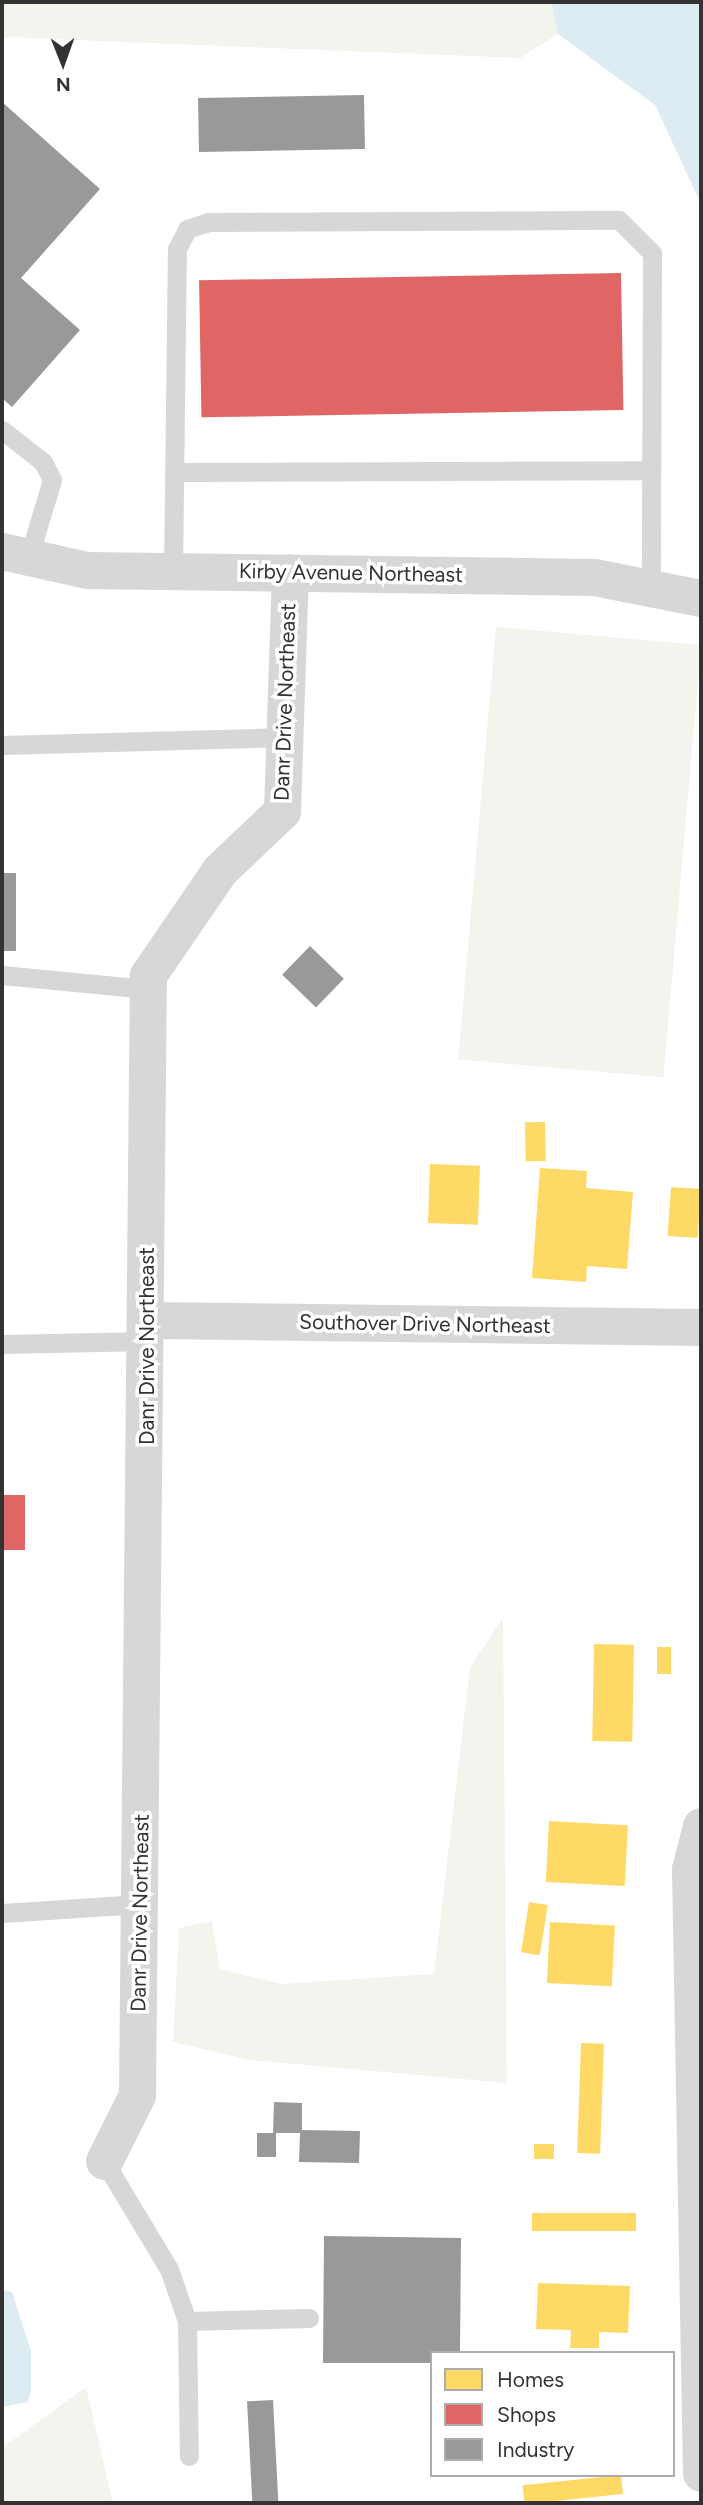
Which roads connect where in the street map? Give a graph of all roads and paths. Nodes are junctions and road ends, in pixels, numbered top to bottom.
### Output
1 (2, 430) edge
2 (651, 470) junction
3 (175, 472) junction
4 (15, 555) edge
5 (173, 571) junction
6 (290, 572) junction
7 (651, 588) junction
8 (701, 598) edge
9 (285, 737) junction
10 (2, 745) edge
11 (2, 975) edge
12 (147, 989) junction
13 (701, 1327) edge
14 (148, 1331) junction
15 (2, 1345) edge
16 (701, 1826) edge
17 (140, 1904) junction
18 (2, 1913) edge
19 (698, 2143) edge
20 (104, 2161) joint
21 (309, 2318) dead end
22 (187, 2321) junction
23 (189, 2456) dead end
24 (701, 2473) edge

1 - 4 lane
2 - 3 lane
2 - 3 lane
2 - 7 lane
3 - 5 lane
4 - 5 street, Kirby Avenue Northeast
5 - 6 street, Kirby Avenue Northeast
6 - 7 street, Kirby Avenue Northeast
6 - 9 street, Danr Drive Northeast
7 - 8 street, Kirby Avenue Northeast
9 - 10 lane
9 - 12 street, Danr Drive Northeast
11 - 12 lane
12 - 14 street, Danr Drive Northeast
13 - 14 street, Southover Drive Northeast
14 - 15 lane
14 - 17 street, Danr Drive Northeast
16 - 19 street
17 - 18 lane
17 - 20 street, Danr Drive Northeast
19 - 24 street
20 - 22 lane
21 - 22 lane
22 - 23 lane

